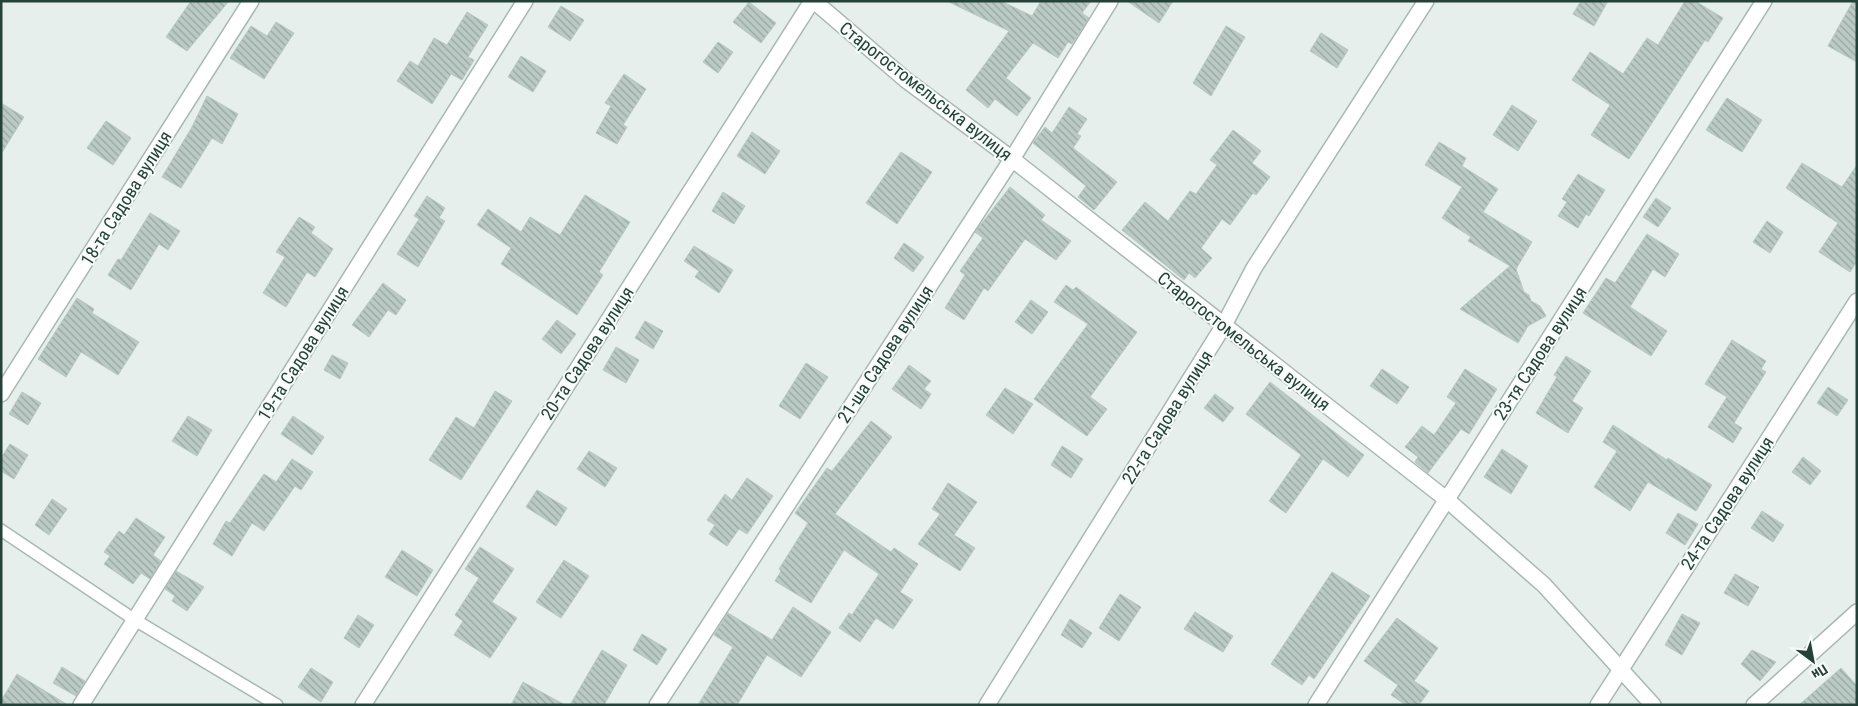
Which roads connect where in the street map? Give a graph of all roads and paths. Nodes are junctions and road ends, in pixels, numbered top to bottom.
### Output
1 (251, 1) edge
2 (525, 1) edge
3 (813, 1) edge
4 (1110, 1) edge
5 (1426, 1) edge
6 (1764, 1) edge
7 (1012, 159) junction
8 (1857, 301) edge
9 (1224, 325) junction
10 (1, 394) edge
11 (1446, 499) junction
12 (1, 530) edge
13 (1857, 612) edge
14 (134, 620) junction
15 (1621, 668) junction
16 (81, 705) edge
17 (277, 705) edge
18 (363, 705) edge
19 (657, 705) edge
20 (987, 705) edge
21 (1316, 705) edge
22 (1598, 705) edge
23 (1653, 705) edge
24 (1754, 705) edge

1 - 10 street, 18-та Садова вулиця
2 - 14 street, 19-та Садова вулиця
3 - 7 street, Старогостомельська вулиця
3 - 18 street, 20-та Садова вулиця
4 - 7 street, 21-ша Садова вулиця
5 - 9 street, 22-га Садова вулиця
6 - 11 street, 23-тя Садова вулиця
7 - 9 street, Старогостомельська вулиця
7 - 19 street, 21-ша Садова вулиця
8 - 15 street, 24-та Садова вулиця
9 - 11 street, Старогостомельська вулиця
9 - 20 street, 22-га Садова вулиця
11 - 15 street, Старогостомельська вулиця
11 - 21 street, 23-тя Садова вулиця
12 - 14 lane
13 - 24 street
14 - 16 street, 19-та Садова вулиця
14 - 17 lane
15 - 22 street, 24-та Садова вулиця
15 - 23 street, Старогостомельська вулиця

